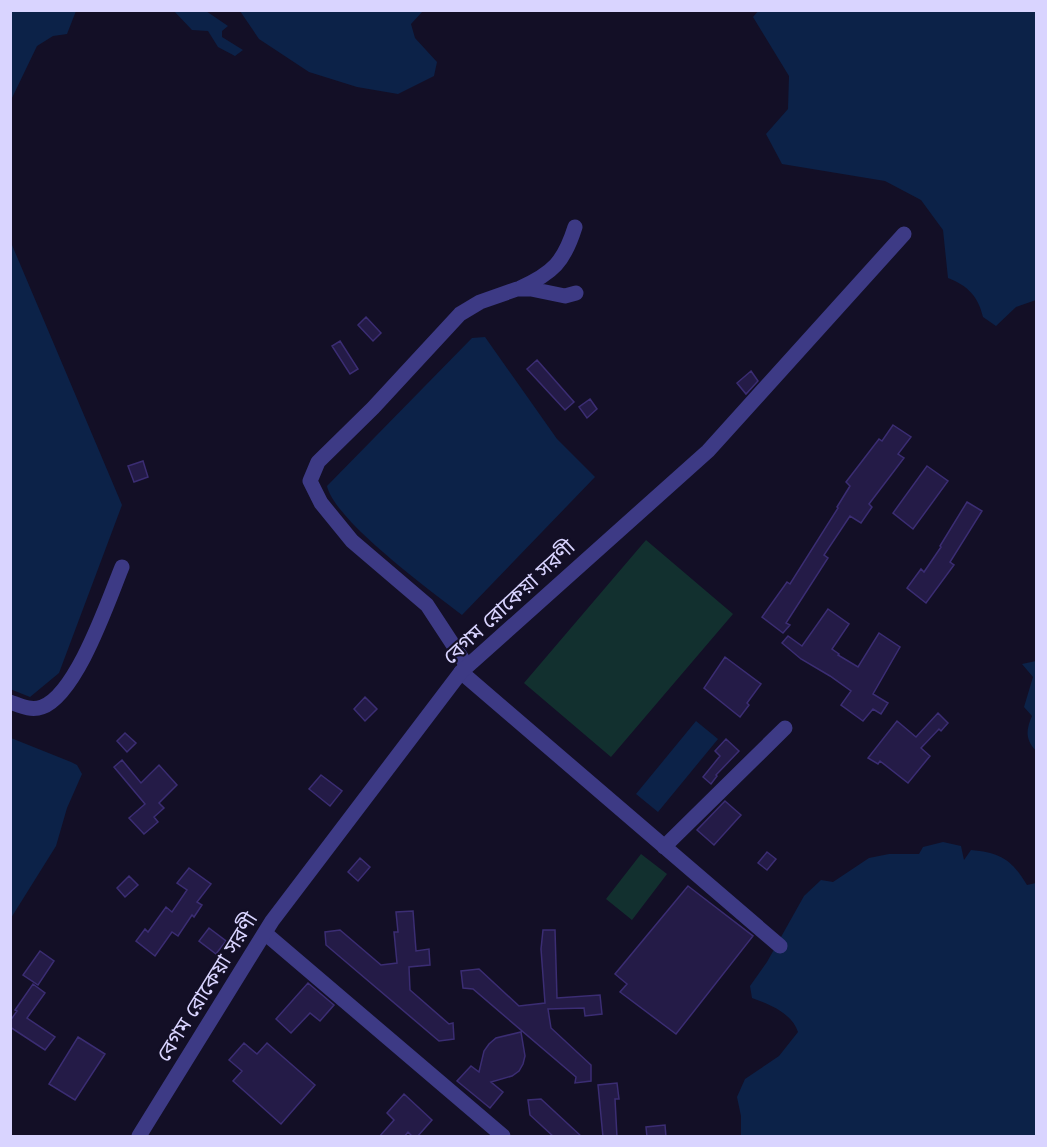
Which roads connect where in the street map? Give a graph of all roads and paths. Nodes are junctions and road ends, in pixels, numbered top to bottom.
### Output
1 (574, 227) dead end
2 (904, 234) dead end
3 (517, 289) junction
4 (576, 293) dead end
5 (122, 567) dead end
6 (464, 669) junction
7 (10, 702) edge
8 (785, 728) dead end
9 (664, 847) junction
10 (266, 934) junction
11 (780, 946) dead end
12 (138, 1137) edge
13 (503, 1137) edge

1 - 3 street
2 - 6 street, বেগম রোকেয়া সরণী
3 - 4 street
3 - 6 street
5 - 7 street
6 - 9 street
6 - 10 street, বেগম রোকেয়া সরণী
8 - 9 street
9 - 11 street
10 - 12 street, বেগম রোকেয়া সরণী
10 - 13 street

